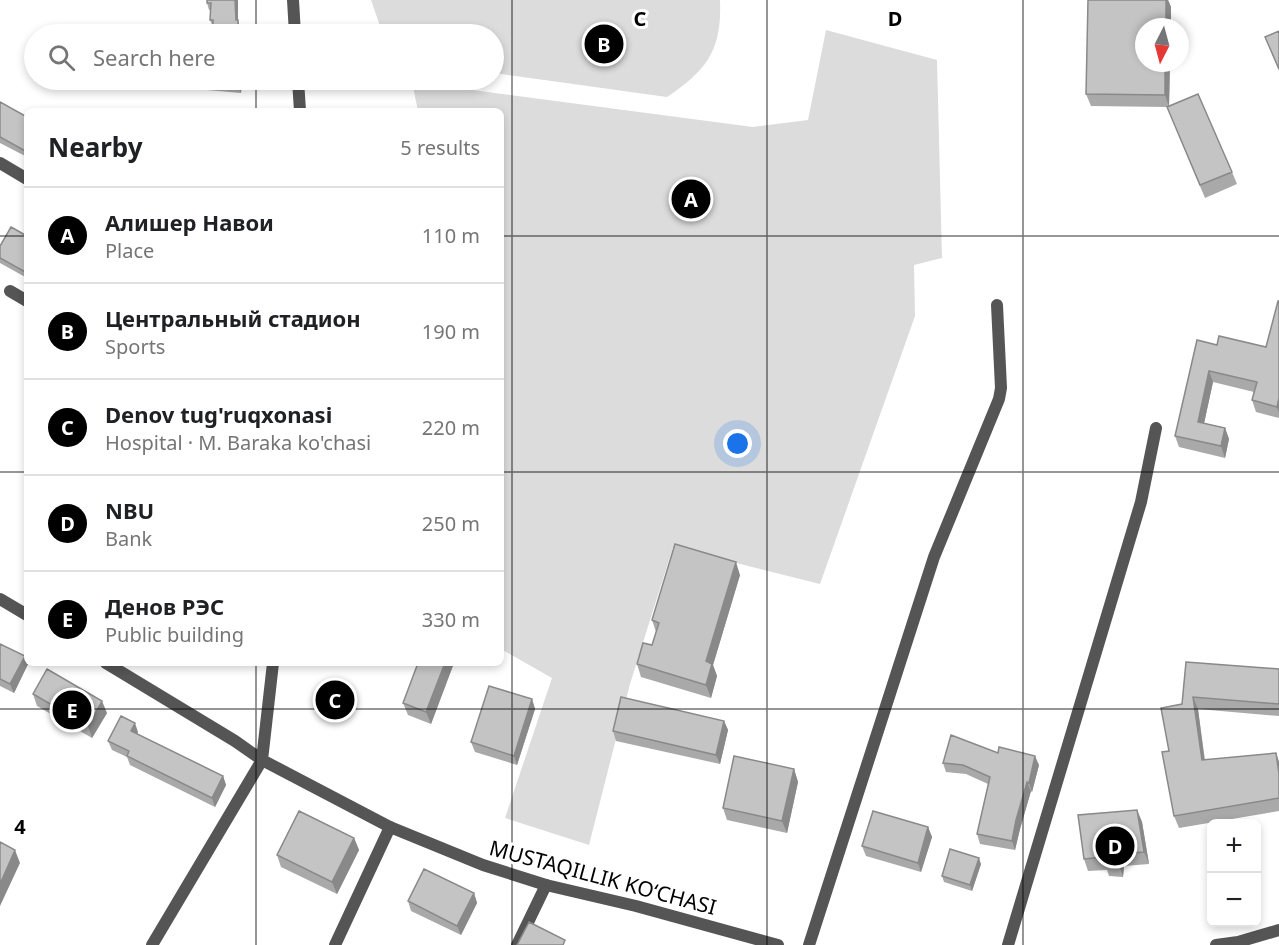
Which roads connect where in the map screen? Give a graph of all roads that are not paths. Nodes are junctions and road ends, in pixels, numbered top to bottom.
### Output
1 (293, 0) edge
2 (294, 24) edge
3 (299, 90) edge
4 (300, 108) edge
5 (0, 163) edge
6 (24, 177) edge
7 (10, 291) dead end
8 (24, 299) edge
9 (997, 305) dead end
10 (1156, 428) dead end
11 (0, 599) edge
12 (24, 613) edge
13 (111, 666) edge
14 (273, 666) edge
15 (262, 760) junction
16 (390, 826) junction
17 (546, 885) junction
18 (1279, 930) edge
19 (152, 945) edge
20 (335, 945) edge
21 (517, 945) edge
22 (778, 945) edge
23 (809, 945) edge
24 (1008, 945) edge
25 (1216, 945) edge

1 - 2 street
3 - 4 street
5 - 6 street
7 - 8 street
9 - 23 street
10 - 24 street
11 - 12 street
13 - 15 street, MUSTAQILLIK KO‘CHASI
14 - 15 street
15 - 16 street, MUSTAQILLIK KO‘CHASI
15 - 19 street
16 - 17 street, MUSTAQILLIK KO‘CHASI
16 - 20 street
17 - 21 street
17 - 22 street, MUSTAQILLIK KO‘CHASI
18 - 25 street

